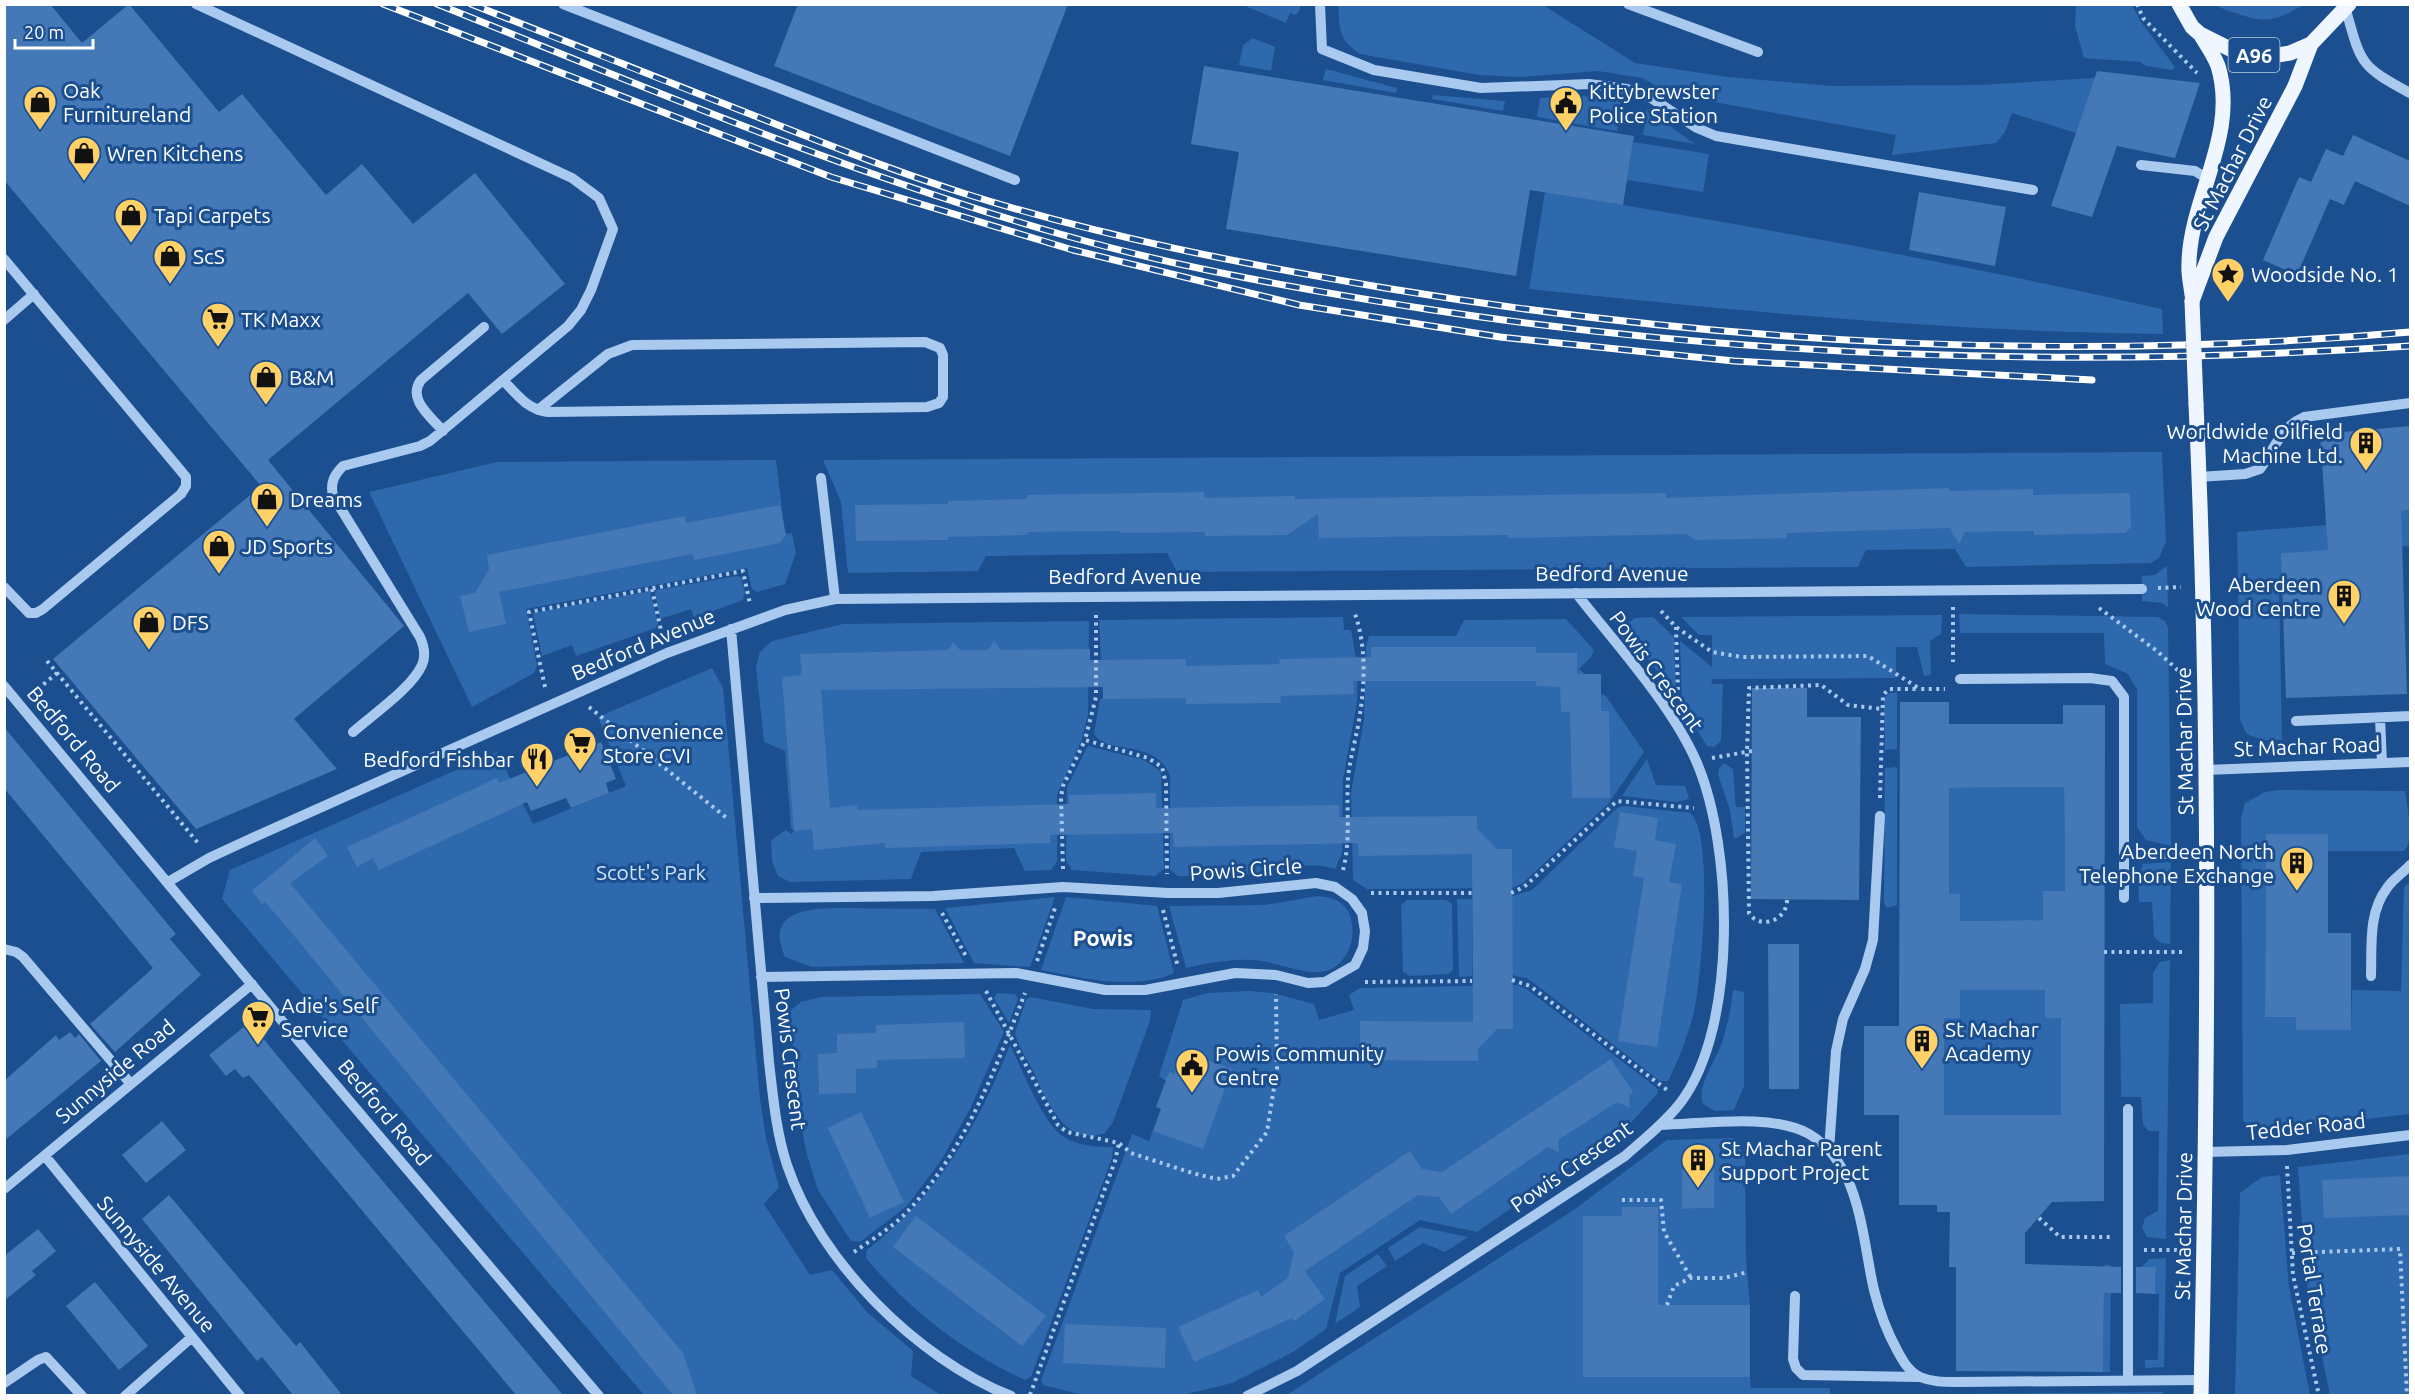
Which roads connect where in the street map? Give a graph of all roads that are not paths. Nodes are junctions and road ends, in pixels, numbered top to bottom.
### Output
1 (196, 4) edge
2 (563, 4) edge
3 (1320, 4) edge
4 (1628, 4) edge
5 (2179, 4) edge
6 (2347, 7) edge
7 (2200, 34) junction
8 (2311, 44) junction
9 (1758, 52) dead end
10 (2410, 93) edge
11 (2141, 165) dead end
12 (2208, 179) junction
13 (1015, 180) dead end
14 (2033, 190) dead end
15 (4, 259) edge
16 (34, 294) junction
17 (2192, 301) junction
18 (4, 320) edge
19 (484, 327) dead end
20 (503, 380) junction
21 (2410, 403) edge
22 (538, 410) junction
23 (443, 431) junction
24 (2199, 477) junction
25 (821, 478) dead end
26 (4, 586) edge
27 (2142, 589) dead end
28 (1576, 593) junction
29 (835, 599) junction
30 (731, 629) junction
31 (1960, 679) road end
32 (4, 686) edge
33 (17, 701) junction
34 (4, 705) edge
35 (2410, 716) edge
36 (2380, 718) junction
37 (2296, 721) dead end
38 (353, 732) dead end
39 (2410, 762) edge
40 (2382, 763) junction
41 (2206, 770) junction
42 (1880, 816) road end
43 (2124, 854) junction
44 (2207, 854) junction
45 (2410, 864) edge
46 (168, 882) junction
47 (754, 898) junction
48 (2124, 898) dead end
49 (4, 949) edge
50 (2371, 976) dead end
51 (761, 977) junction
52 (252, 984) junction
53 (130, 1083) junction
54 (2128, 1109) dead end
55 (1660, 1125) junction
56 (2410, 1135) edge
57 (1828, 1150) junction
58 (2205, 1152) junction
59 (45, 1156) junction
60 (4, 1190) edge
61 (1795, 1296) dead end
62 (192, 1337) junction
63 (1919, 1377) junction
64 (2128, 1380) junction
65 (4, 1383) edge
66 (2201, 1388) edge
67 (82, 1395) edge
68 (125, 1395) edge
69 (240, 1395) edge
70 (599, 1395) edge
71 (1011, 1395) edge
72 (1247, 1395) edge

1 - 20 street
2 - 13 street
3 - 14 street
4 - 9 street
5 - 7 main road, A96
6 - 8 main road, A96
6 - 10 street
7 - 8 main road, A96
7 - 12 main road, St Machar Drive
8 - 17 main road, St Machar Drive
11 - 12 street
12 - 17 main road, St Machar Drive
15 - 16 street
16 - 18 street
16 - 26 street
17 - 24 main road, St Machar Drive, bridge
19 - 23 street
20 - 22 street
20 - 23 street
21 - 24 street
22 - 22 street
23 - 38 street
24 - 41 main road, St Machar Drive
25 - 29 street
27 - 28 street, Bedford Avenue
28 - 29 street, Bedford Avenue
28 - 55 street, Powis Crescent
29 - 30 street, Bedford Avenue
30 - 46 street, Bedford Avenue
30 - 47 street, Powis Crescent
31 - 43 street
32 - 33 street, Bedford Road
33 - 34 street
33 - 46 street, Bedford Road
35 - 36 street
36 - 37 street
36 - 40 street
39 - 40 street, St Machar Road
40 - 41 street, St Machar Road
41 - 44 main road, St Machar Drive
42 - 57 street
43 - 44 street
43 - 48 street
44 - 58 main road, St Machar Drive
45 - 50 street
46 - 52 street, Bedford Road
47 - 51 street, Powis Crescent
47 - 51 street, Powis Circle
49 - 53 street
51 - 71 street, Powis Crescent
52 - 53 street, Sunnyside Road
52 - 70 street, Bedford Road
53 - 59 street, Sunnyside Road
54 - 64 street
55 - 57 street
55 - 72 street, Powis Crescent
56 - 58 street, Tedder Road
57 - 63 street
58 - 66 main road, St Machar Drive
59 - 60 street, Sunnyside Road
59 - 62 street, Sunnyside Avenue
61 - 63 street
62 - 68 street
62 - 69 street, Sunnyside Avenue
63 - 64 street
64 - 66 street
65 - 67 street

